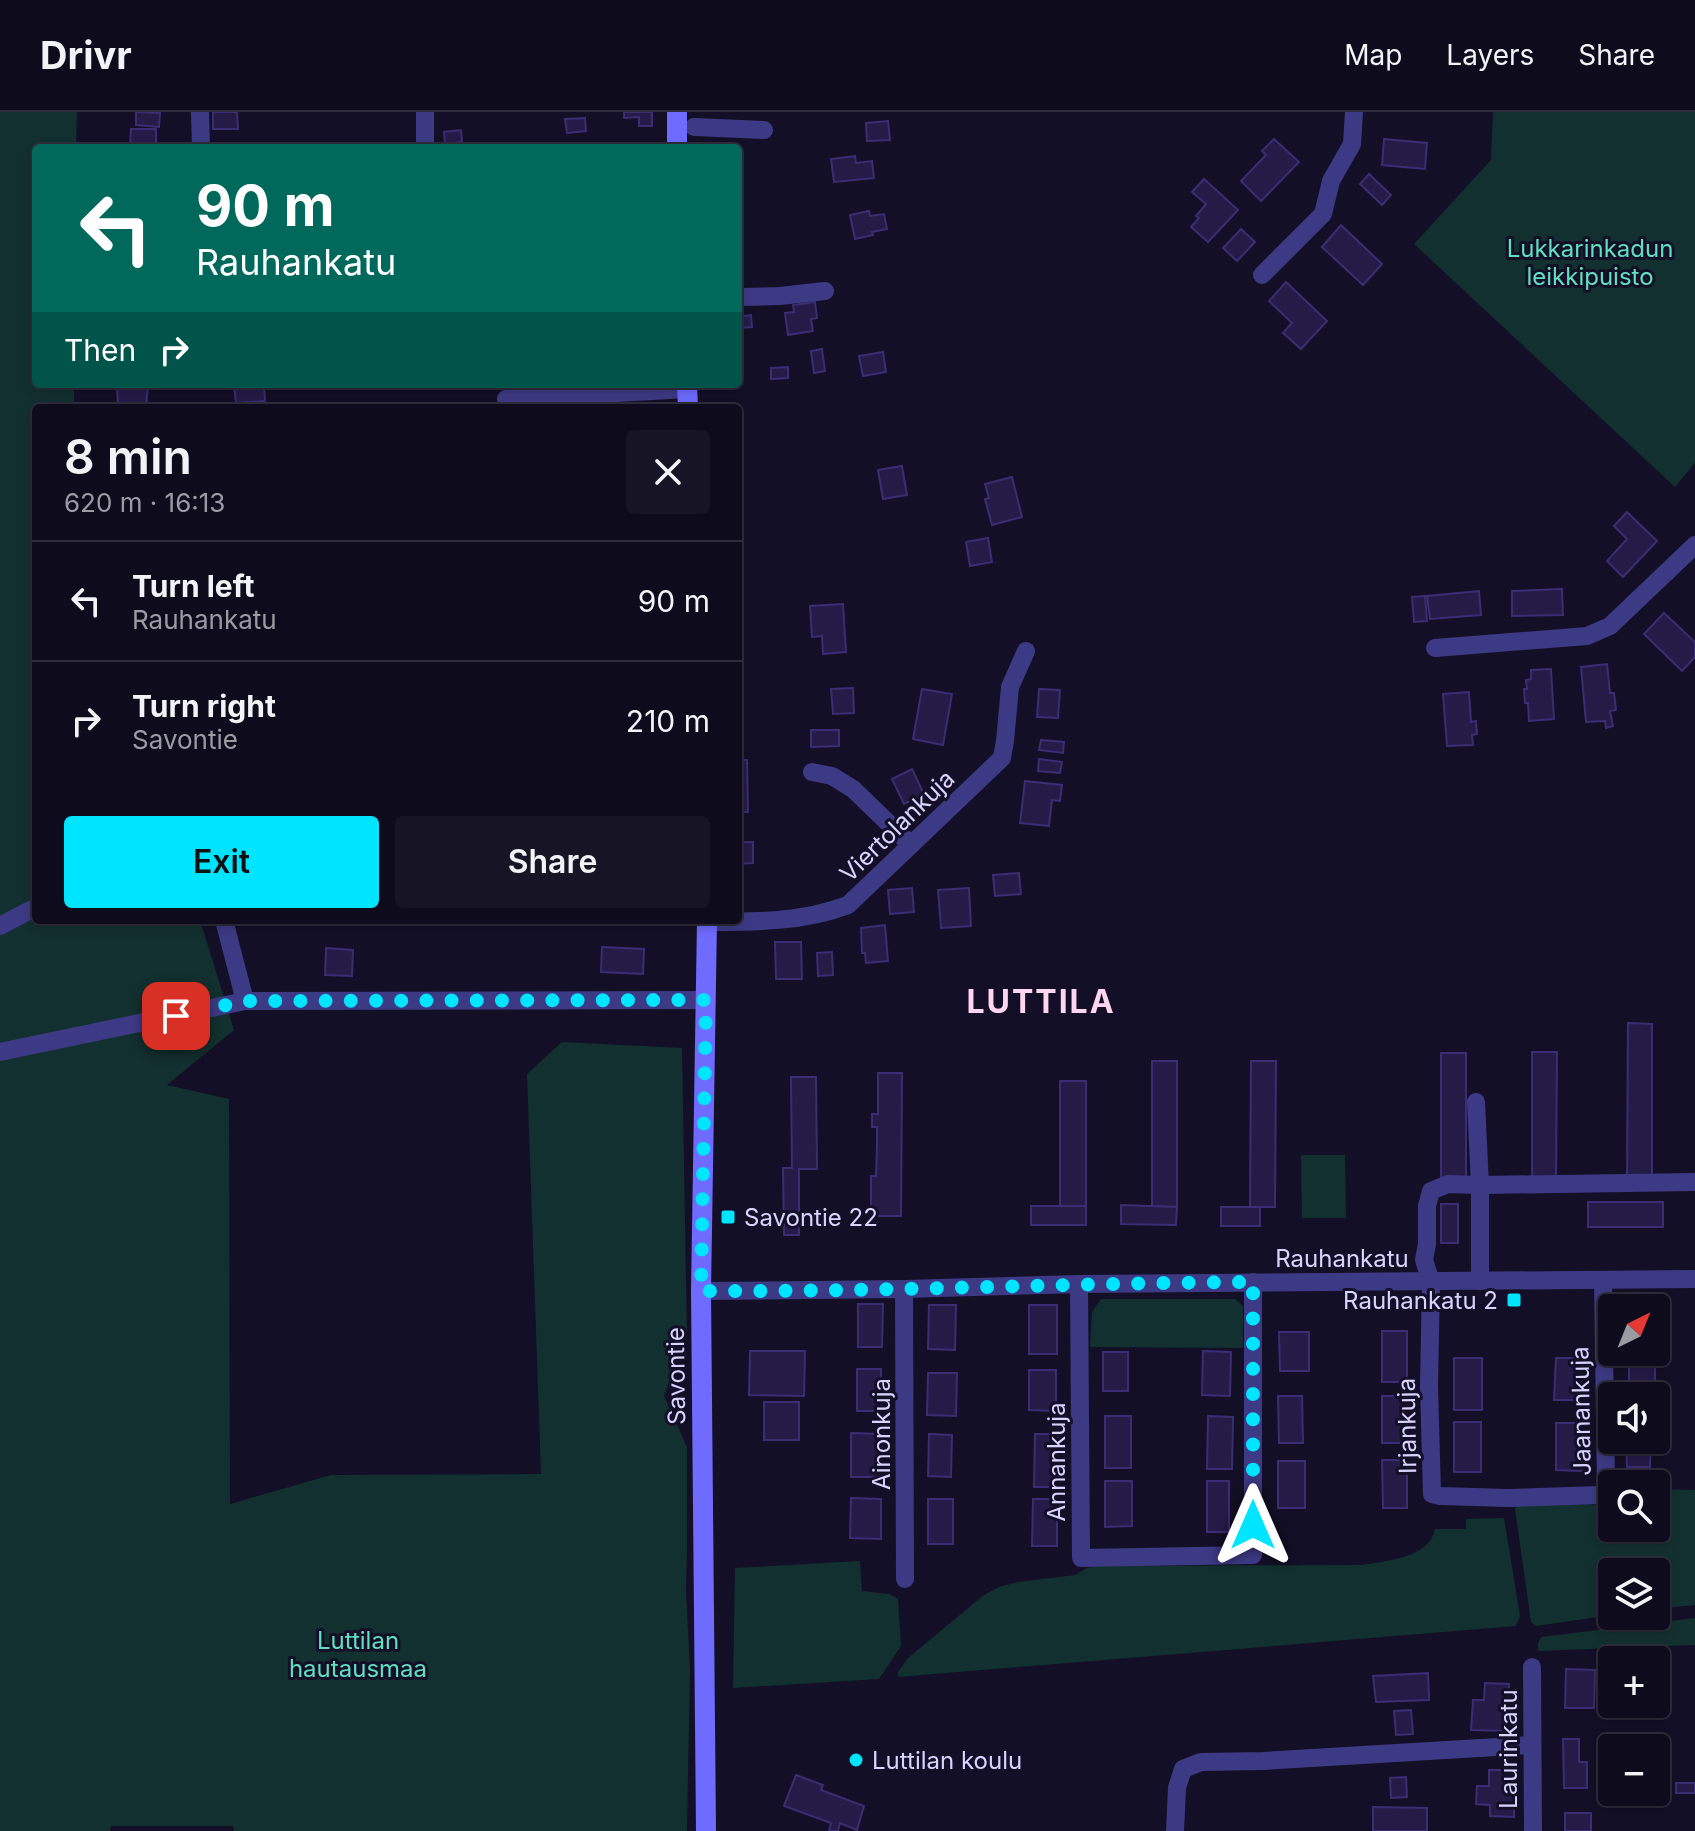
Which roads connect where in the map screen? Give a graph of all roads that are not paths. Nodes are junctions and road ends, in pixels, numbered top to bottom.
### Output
1 (200, 112) edge
2 (425, 112) edge
3 (1354, 112) edge
4 (683, 122) edge
5 (764, 130) dead end
6 (201, 144) edge
7 (425, 144) edge
8 (678, 144) edge
9 (1262, 275) dead end
10 (825, 291) dead end
11 (742, 297) edge
12 (688, 394) edge
13 (506, 399) dead end
14 (1695, 545) edge
15 (1435, 648) dead end
16 (1026, 651) dead end
17 (812, 772) dead end
18 (911, 845) junction
19 (32, 909) edge
20 (742, 921) edge
21 (225, 924) edge
22 (707, 924) edge
23 (0, 926) edge
24 (706, 1000) junction
25 (245, 1001) junction
26 (0, 1052) edge
27 (1476, 1102) dead end
28 (1695, 1182) edge
29 (1480, 1185) junction
30 (1695, 1279) edge
31 (1603, 1280) junction
32 (1480, 1281) junction
33 (1253, 1282) junction
34 (1431, 1282) junction
35 (1079, 1284) junction
36 (904, 1289) junction
37 (701, 1291) junction
38 (1508, 1498) joint
39 (905, 1579) dead end
40 (1532, 1667) dead end
41 (1531, 1745) junction
42 (706, 1831) edge
43 (1175, 1831) edge
44 (1533, 1831) edge

1 - 6 street
2 - 7 street
3 - 9 street
4 - 5 street
4 - 8 street
10 - 11 street
12 - 13 street
14 - 15 street
16 - 18 street, Viertolankuja
17 - 18 street
18 - 20 street, Viertolankuja
19 - 23 street
21 - 25 street
22 - 24 street, Savontie
24 - 25 street
24 - 37 street, Savontie
25 - 26 street
27 - 29 street
28 - 29 street
29 - 32 street
29 - 34 street
30 - 31 street, Rauhankatu
31 - 32 street, Rauhankatu
31 - 38 street, Jaanankuja
32 - 34 street, Rauhankatu
33 - 34 street, Rauhankatu
33 - 35 street, Rauhankatu
33 - 35 street, Annankuja
34 - 38 street, Irjankuja
35 - 36 street, Rauhankatu
36 - 37 street, Rauhankatu
36 - 39 street, Ainonkuja
37 - 42 street, Savontie
40 - 41 street, Laurinkatu
41 - 43 street
41 - 44 street, Laurinkatu

